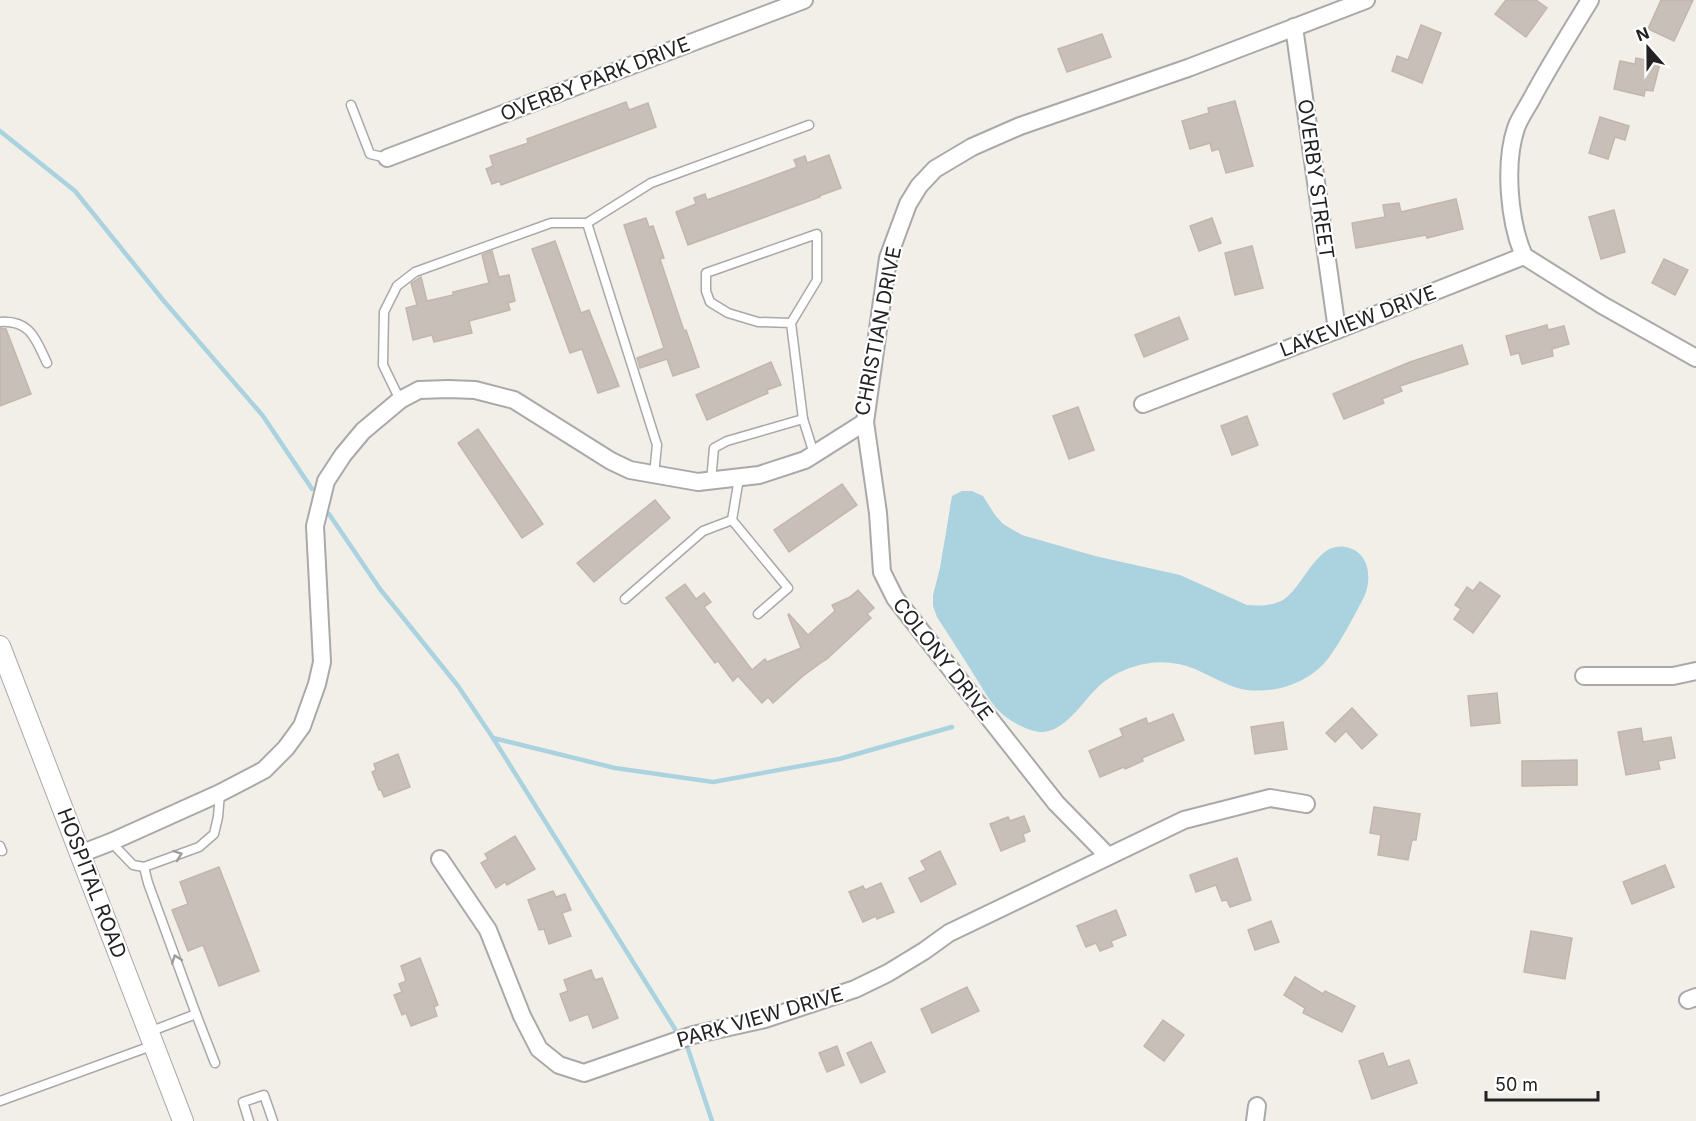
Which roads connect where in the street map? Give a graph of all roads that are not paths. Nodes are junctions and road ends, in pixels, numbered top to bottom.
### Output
1 (804, 0) edge
2 (1366, 0) edge
3 (1590, 0) edge
4 (1294, 27) junction
5 (351, 105) dead end
6 (809, 125) dead end
7 (387, 158) joint
8 (587, 223) junction
9 (1524, 256) junction
10 (0, 322) edge
11 (791, 323) junction
12 (1337, 330) junction
13 (1696, 357) edge
14 (47, 363) dead end
15 (400, 400) junction
16 (1143, 404) dead end
17 (803, 420) junction
18 (865, 422) junction
19 (814, 454) junction
20 (654, 475) junction
21 (739, 478) junction
22 (711, 481) junction
23 (732, 519) junction
24 (625, 598) dead end
25 (758, 614) dead end
26 (0, 646) edge
27 (1696, 671) edge
28 (1584, 676) dead end
29 (220, 793) junction
30 (1306, 804) dead end
31 (111, 842) junction
32 (80, 854) junction
33 (1108, 856) junction
34 (440, 860) dead end
35 (144, 867) junction
36 (196, 1014) junction
37 (152, 1038) junction
38 (215, 1063) dead end
39 (0, 1101) edge
40 (183, 1121) edge
41 (249, 1121) edge
42 (273, 1121) edge

1 - 7 street, OVERBY PARK DRIVE
2 - 4 street, CHRISTIAN DRIVE
3 - 9 street
4 - 12 street, OVERBY STREET
4 - 18 street, CHRISTIAN DRIVE
5 - 7 lane
6 - 8 lane
8 - 15 lane
8 - 20 lane
9 - 12 street, LAKEVIEW DRIVE
9 - 13 street
10 - 14 lane
11 - 11 lane
11 - 17 lane
12 - 16 street, LAKEVIEW DRIVE
15 - 20 street, CHRISTIAN DRIVE
15 - 29 street, CHRISTIAN DRIVE
17 - 19 lane
17 - 22 lane
18 - 19 street, CHRISTIAN DRIVE
18 - 33 street, COLONY DRIVE
19 - 21 street, CHRISTIAN DRIVE
20 - 22 street, CHRISTIAN DRIVE
21 - 22 street, CHRISTIAN DRIVE
21 - 23 lane
23 - 24 lane
23 - 25 lane
26 - 32 street, HOSPITAL ROAD
27 - 28 street
29 - 31 street, CHRISTIAN DRIVE
35 -> 29 lane
30 - 33 street, PARK VIEW DRIVE
31 - 32 street, CHRISTIAN DRIVE
31 - 35 lane
32 - 37 street, HOSPITAL ROAD
33 - 34 street, PARK VIEW DRIVE
36 -> 35 lane
36 - 37 lane
36 - 38 lane
37 - 39 lane
37 - 40 street, HOSPITAL ROAD
41 - 42 lane

